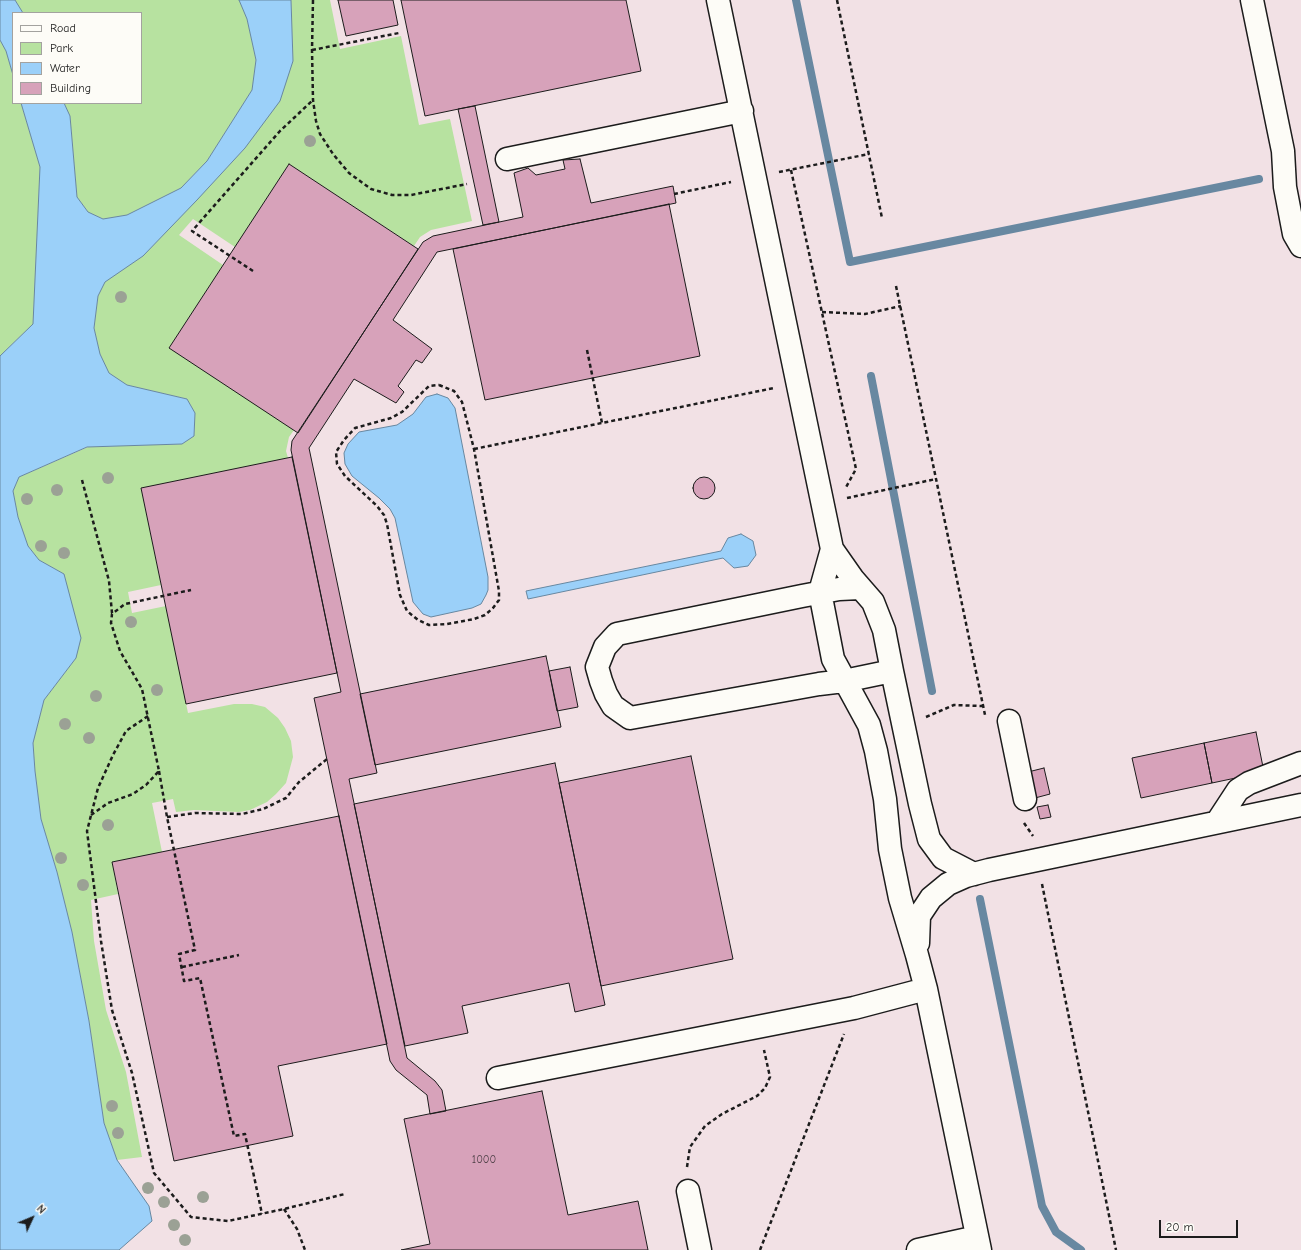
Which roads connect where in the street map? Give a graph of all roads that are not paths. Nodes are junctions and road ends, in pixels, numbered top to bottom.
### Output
1 (718, 0) edge
2 (1252, 0) edge
3 (742, 111) junction
4 (1283, 151) junction
5 (507, 159) dead end
6 (1301, 191) edge
7 (1301, 246) edge
8 (832, 549) junction
9 (860, 588) junction
10 (820, 592) junction
11 (892, 671) junction
12 (844, 681) junction
13 (1009, 721) dead end
14 (1301, 763) edge
15 (1025, 799) dead end
16 (1301, 805) edge
17 (1217, 822) junction
18 (974, 874) junction
19 (917, 955) junction
20 (926, 989) junction
21 (498, 1078) dead end
22 (688, 1191) road end
23 (979, 1244) edge
24 (700, 1250) edge
25 (918, 1250) edge

1 - 3 lane
2 - 4 lane
3 - 5 lane
3 - 8 lane
4 - 6 lane
4 - 7 lane
8 - 9 lane
8 - 10 lane
9 - 10 lane
9 - 11 lane
10 - 12 lane
10 - 12 lane
11 - 12 lane
11 - 18 lane
12 - 19 lane
13 - 15 lane
14 - 17 lane
16 - 17 lane
17 - 18 lane
18 - 19 lane
19 - 20 lane
20 - 21 lane
20 - 23 lane
22 - 24 lane
23 - 25 lane

